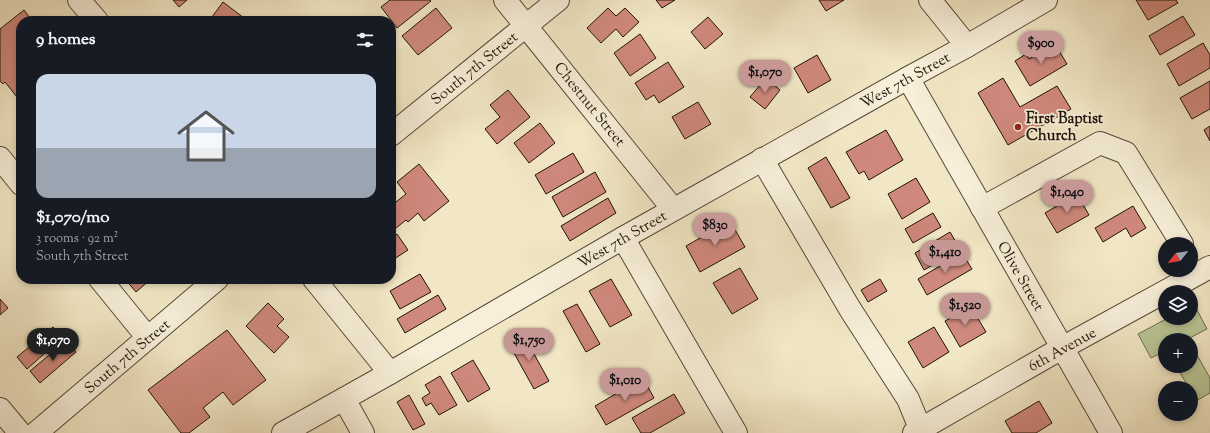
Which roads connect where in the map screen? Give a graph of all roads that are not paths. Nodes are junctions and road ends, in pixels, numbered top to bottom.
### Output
1 (79, 0) edge
2 (505, 0) edge
3 (558, 0) edge
4 (930, 0) edge
5 (1046, 0) edge
6 (93, 16) edge
7 (527, 26) junction
8 (967, 46) junction
9 (908, 78) junction
10 (396, 132) edge
11 (0, 158) edge
12 (762, 159) junction
13 (16, 178) edge
14 (982, 208) junction
15 (673, 210) junction
16 (1178, 237) edge
17 (623, 238) junction
18 (1198, 260) edge
19 (1209, 270) edge
20 (104, 284) edge
21 (211, 284) edge
22 (318, 284) edge
23 (148, 338) junction
24 (1062, 348) junction
25 (390, 373) junction
26 (344, 399) junction
27 (0, 409) edge
28 (919, 432) edge
29 (20, 433) edge
30 (36, 433) edge
31 (284, 433) edge
32 (363, 433) edge
33 (736, 433) edge
34 (1110, 433) edge

1 - 6 street
2 - 7 street, Chestnut Street
3 - 7 street, South 7th Street
4 - 8 street
5 - 8 street, West 7th Street
7 - 10 street, South 7th Street
7 - 15 street, Chestnut Street
8 - 9 street, West 7th Street
9 - 12 street, West 7th Street
9 - 14 street, Olive Street
11 - 13 street
12 - 15 street, West 7th Street
12 - 28 street
14 - 16 street
14 - 24 street, Olive Street
15 - 17 street, West 7th Street
17 - 25 street, West 7th Street
17 - 33 street
18 - 19 street
19 - 24 street, 6th Avenue
20 - 23 street
21 - 23 street, South 7th Street
22 - 25 street
23 - 30 street, South 7th Street
24 - 28 street, 6th Avenue
24 - 34 street, Olive Street
25 - 26 street, West 7th Street
26 - 31 street, West 7th Street
26 - 32 street
27 - 29 street

